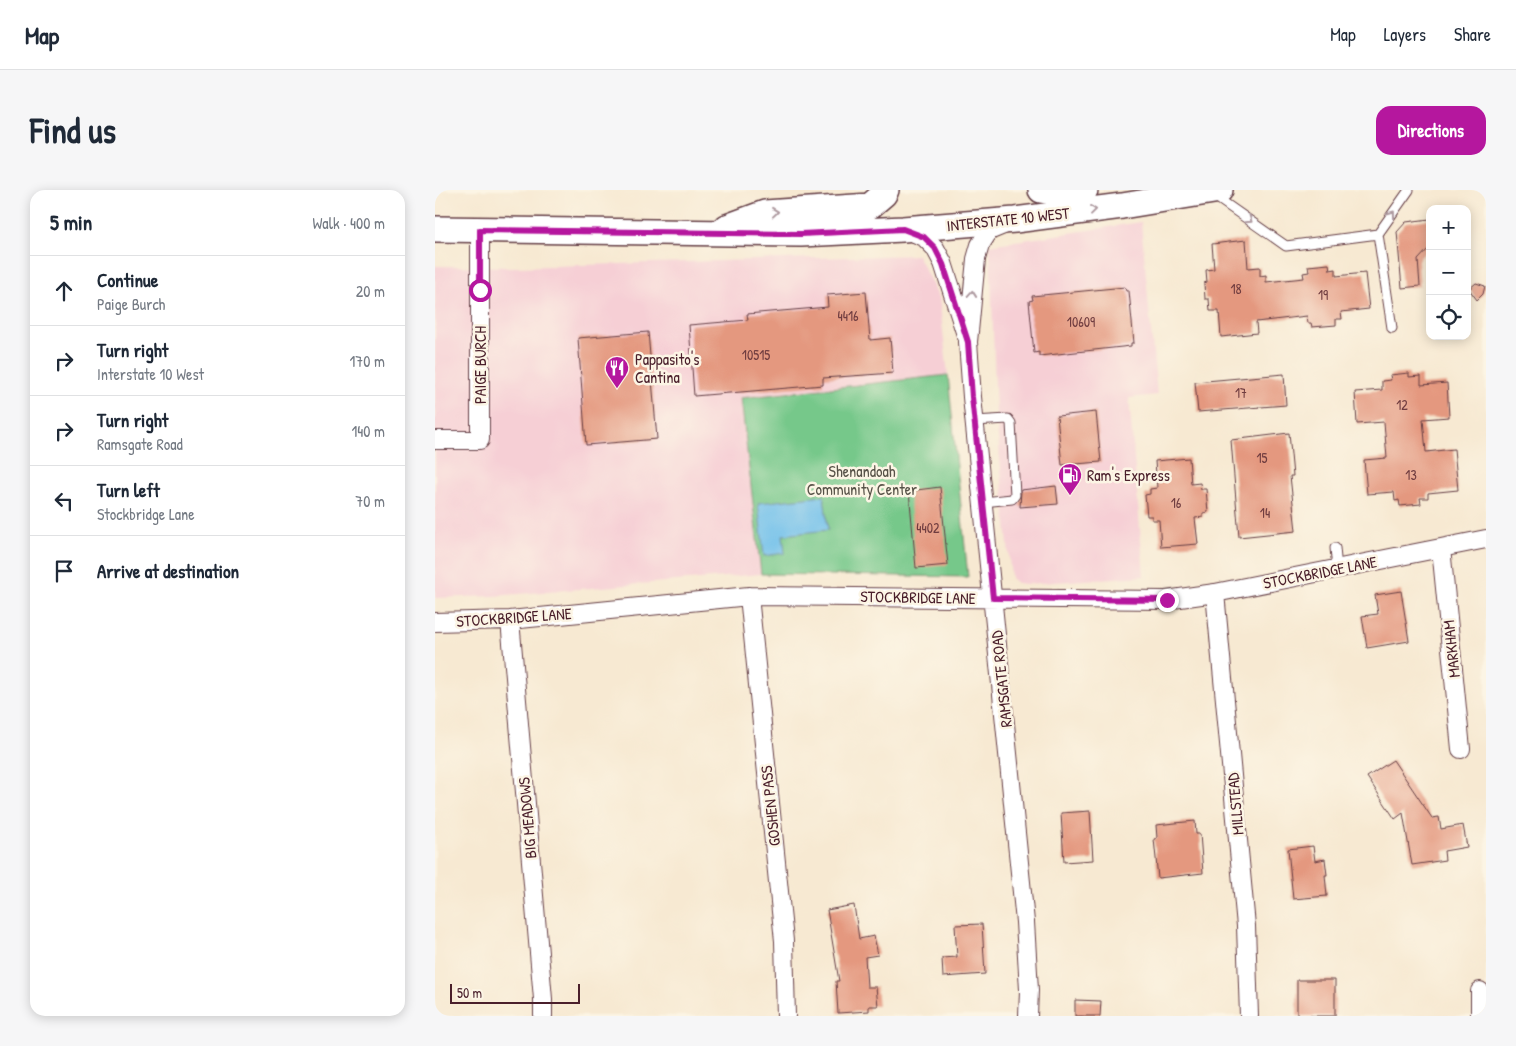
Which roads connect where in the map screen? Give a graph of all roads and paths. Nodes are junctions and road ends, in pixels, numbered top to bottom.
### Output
1 (886, 190) edge
2 (1041, 190) edge
3 (1085, 190) edge
4 (1409, 190) edge
5 (1209, 191) edge
6 (1015, 220) junction
7 (435, 229) edge
8 (903, 229) junction
9 (480, 230) junction
10 (713, 233) junction
11 (1378, 234) junction
12 (1392, 328) dead end
13 (968, 342) junction
14 (975, 421) junction
15 (435, 440) edge
16 (983, 502) junction
17 (1486, 539) edge
18 (1335, 548) dead end
19 (1441, 548) junction
20 (1337, 569) junction
21 (1215, 593) junction
22 (749, 596) junction
23 (993, 598) junction
24 (510, 620) junction
25 (435, 622) edge
26 (1461, 750) dead end
27 (1481, 991) dead end
28 (543, 1016) edge
29 (786, 1016) edge
30 (1028, 1016) edge
31 (1249, 1016) edge
32 (1480, 1016) edge

10 -> 1 main road
2 - 3 main road
11 -> 4 lane
6 -> 5 main road, INTERSTATE 10 WEST
5 -> 11 lane
6 - 8 main road, INTERSTATE 10 WEST
13 -> 6 street, RAMSGATE ROAD
7 - 9 main road, INTERSTATE 10 WEST
8 - 10 main road, INTERSTATE 10 WEST
8 - 13 street, RAMSGATE ROAD
9 - 10 main road, INTERSTATE 10 WEST
9 - 15 street, PAIGE BURCH
11 - 12 lane
13 - 14 street, RAMSGATE ROAD
14 - 16 street, RAMSGATE ROAD
14 - 16 lane
16 - 23 street, RAMSGATE ROAD
17 - 19 street, STOCKBRIDGE LANE
18 - 20 lane
19 - 20 street, STOCKBRIDGE LANE
19 - 26 street, MARKHAM
20 - 21 street, STOCKBRIDGE LANE
21 - 23 street, STOCKBRIDGE LANE
21 - 31 street, MILLSTEAD
22 - 23 street, STOCKBRIDGE LANE
22 - 24 street, STOCKBRIDGE LANE
22 - 29 street, GOSHEN PASS
23 - 30 street, RAMSGATE ROAD
24 - 25 street, STOCKBRIDGE LANE
24 - 28 street, BIG MEADOWS
27 - 32 street

